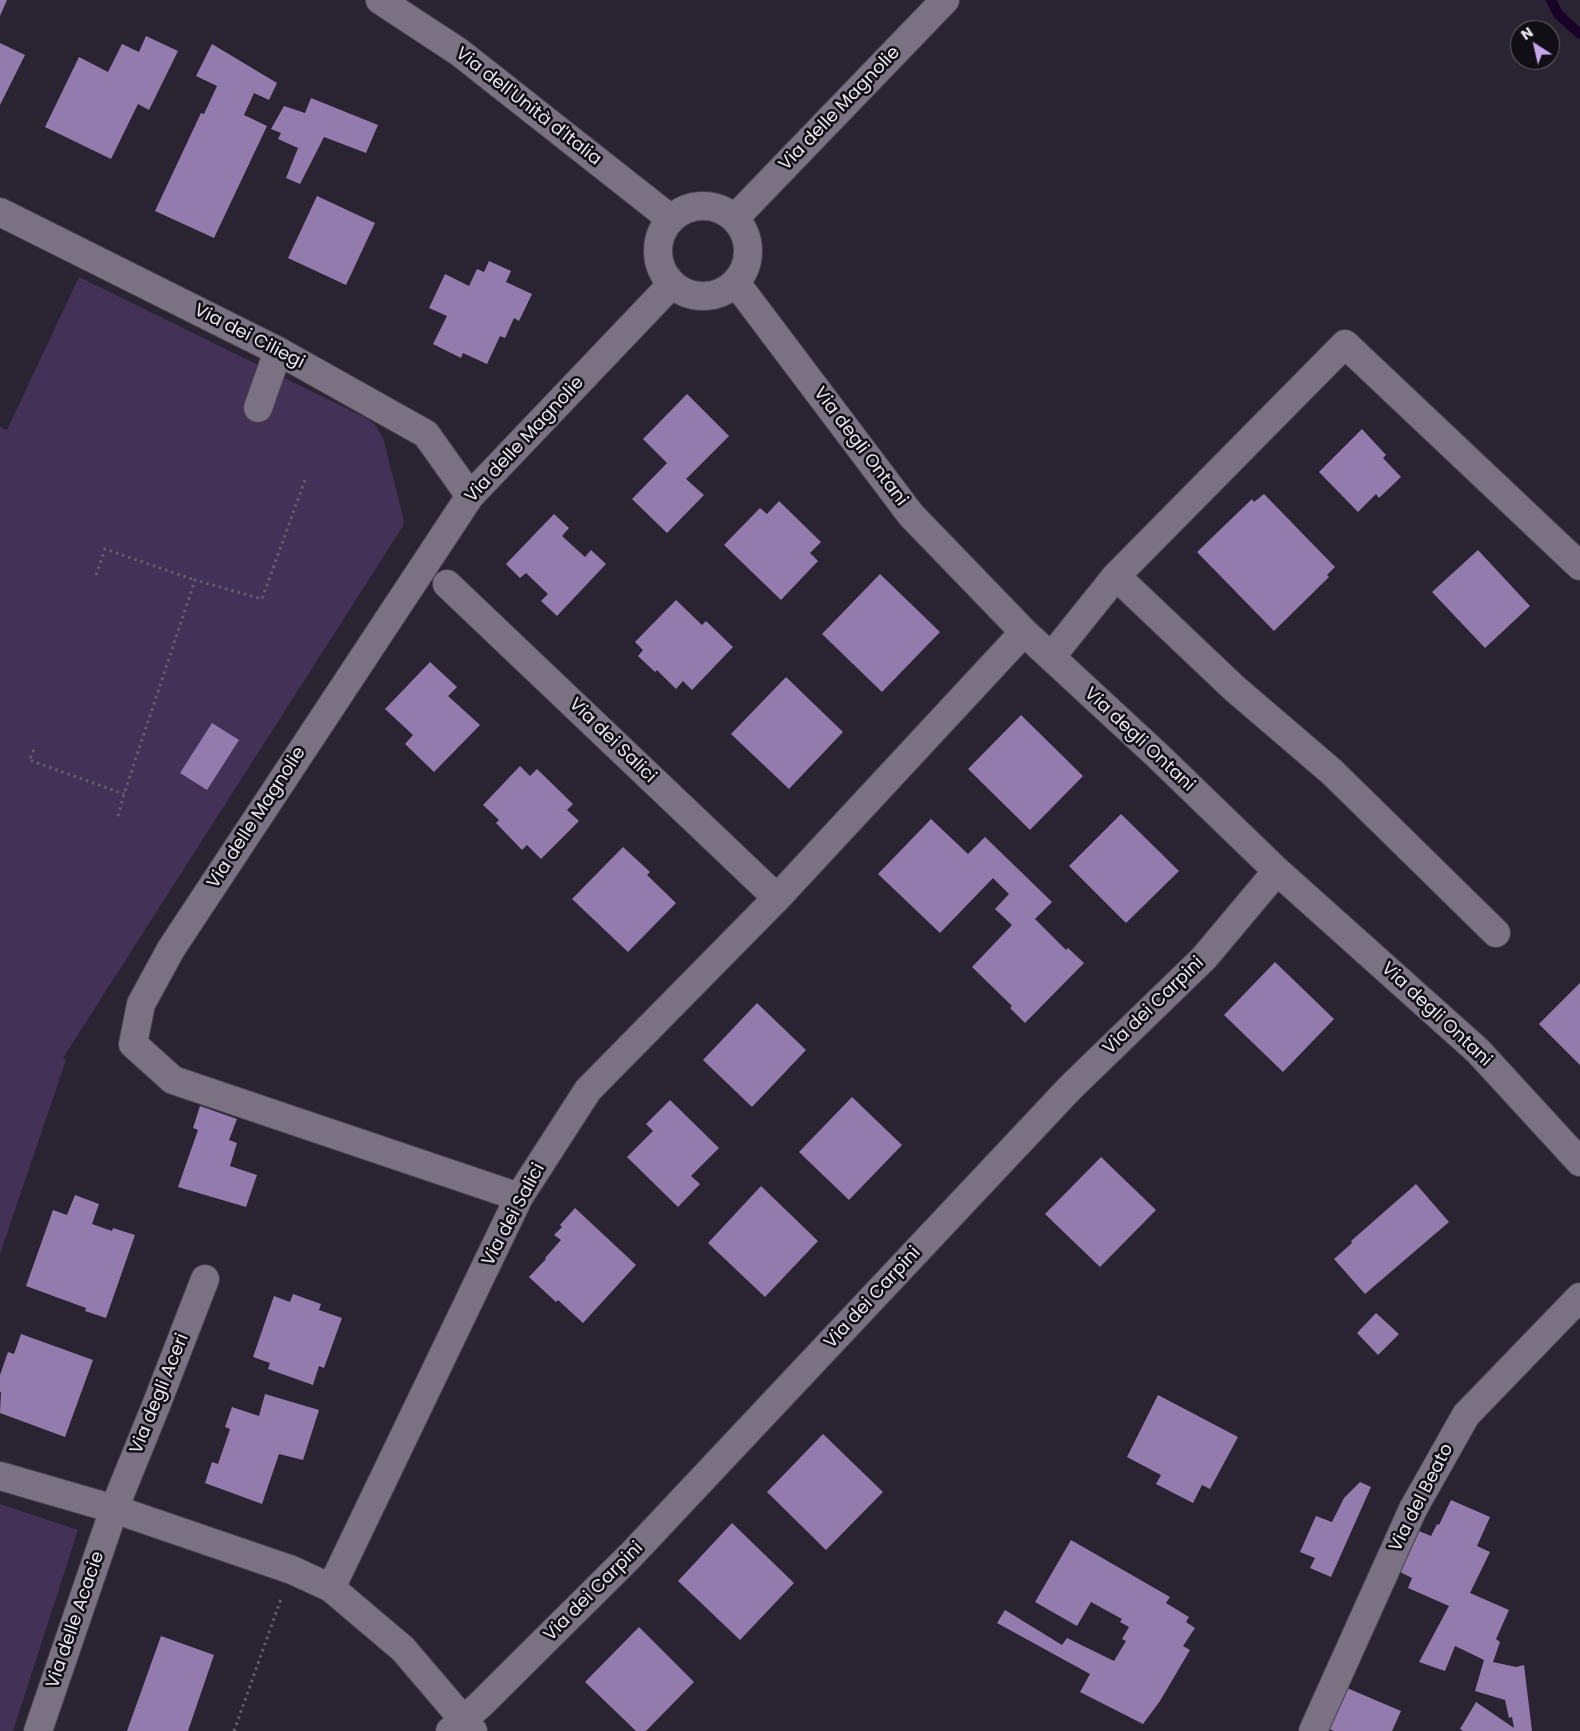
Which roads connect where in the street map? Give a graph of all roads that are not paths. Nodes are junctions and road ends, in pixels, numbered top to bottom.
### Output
1 (380, 0) edge
2 (945, 0) edge
3 (0, 212) edge
4 (735, 218) junction
5 (671, 219) junction
6 (736, 283) junction
7 (672, 284) junction
8 (278, 351) junction
9 (258, 408) dead end
10 (470, 496) junction
11 (1580, 566) edge
12 (1116, 576) junction
13 (448, 584) dead end
14 (1024, 632) junction
15 (1051, 658) junction
16 (1277, 871) junction
17 (777, 898) junction
18 (1496, 932) dead end
19 (1580, 1162) edge
20 (519, 1197) junction
21 (205, 1279) dead end
22 (1580, 1297) edge
23 (0, 1476) edge
24 (114, 1509) junction
25 (331, 1588) junction
26 (462, 1727) edge
27 (38, 1731) edge
28 (1313, 1731) edge

1 - 5 street, Via dell'Unità d'Italia
2 - 4 street, Via delle Magnolie
3 - 8 street, Via dei Ciliegi
4 - 5 street
4 - 6 street
5 - 7 street
6 - 7 street
6 - 14 street, Via degli Ontani
7 - 10 street, Via delle Magnolie
8 - 9 street
8 - 10 street, Via dei Ciliegi
10 - 20 street, Via delle Magnolie
11 - 12 street
12 - 15 street
12 - 18 street
13 - 17 street, Via dei Salici
14 - 15 street, Via degli Ontani
14 - 17 street, Via dei Salici
15 - 16 street, Via degli Ontani
16 - 19 street, Via degli Ontani
16 - 26 street, Via dei Carpini
17 - 20 street, Via dei Salici
20 - 25 street, Via dei Salici
21 - 24 street, Via degli Aceri
22 - 28 street, Via del Beato
23 - 24 street
24 - 25 street
24 - 27 street, Via delle Acacie
25 - 26 street

